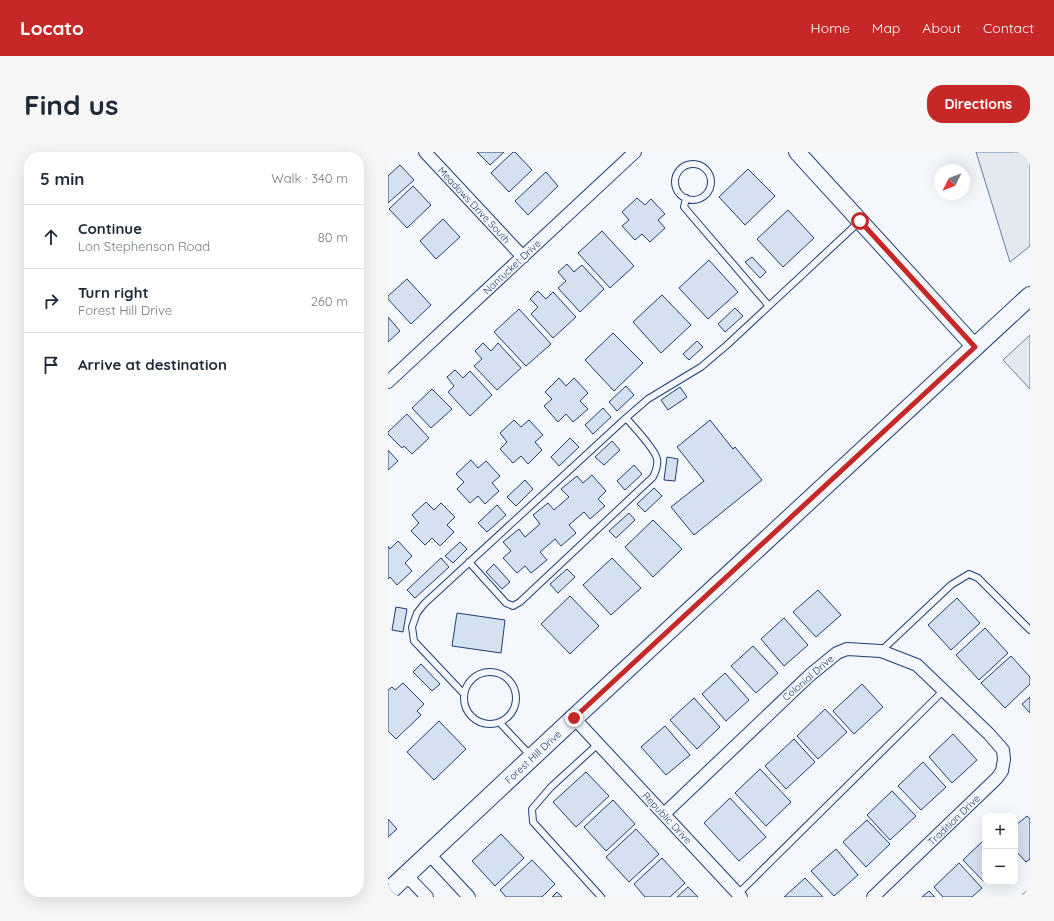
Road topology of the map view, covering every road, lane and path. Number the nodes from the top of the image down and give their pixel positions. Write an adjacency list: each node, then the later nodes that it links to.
1 (425, 152): 6 (street, Meadows Drive South)
2 (635, 152): 6 (street, Nantucket Drive)
3 (797, 152): 5 (street)
4 (686, 198): 4 (lane); 8 (lane)
5 (860, 221): 8 (lane); 9 (street)
6 (523, 257): 10 (street, Nantucket Drive)
7 (1030, 296): 9 (main road, Forest Hill Drive)
8 (769, 306): 11 (lane)
9 (975, 347): 17 (main road, Forest Hill Drive)
10 (388, 382)
11 (626, 418): 12 (lane); 12 (lane)
12 (469, 562): 16 (lane)
13 (1030, 630): 14 (lane)
14 (881, 651): 15 (street, Colonial Drive); 22 (street, Colonial Drive)
15 (944, 690): 19 (street, Colonial Drive); 27 (lane)
16 (464, 694): 18 (lane); 18 (lane)
17 (574, 718): 20 (street); 21 (main road, Forest Hill Drive)
18 (500, 723): 21 (lane)
19 (989, 734): 31 (street, Tradition Drive)
20 (596, 741): 22 (street, Republic Drive); 30 (lane)
21 (532, 757): 23 (main road, Forest Hill Drive)
22 (664, 814): 27 (street, Republic Drive)
23 (429, 854): 24 (main road, Forest Hill Drive); 29 (street)
24 (406, 875): 25 (main road, Forest Hill Drive); 28 (street)
25 (388, 892)
26 (1030, 893): 32 (lane)
27 (740, 896)
28 (427, 897)
29 (469, 897)
30 (601, 897)
31 (873, 897)
32 (1026, 897)

